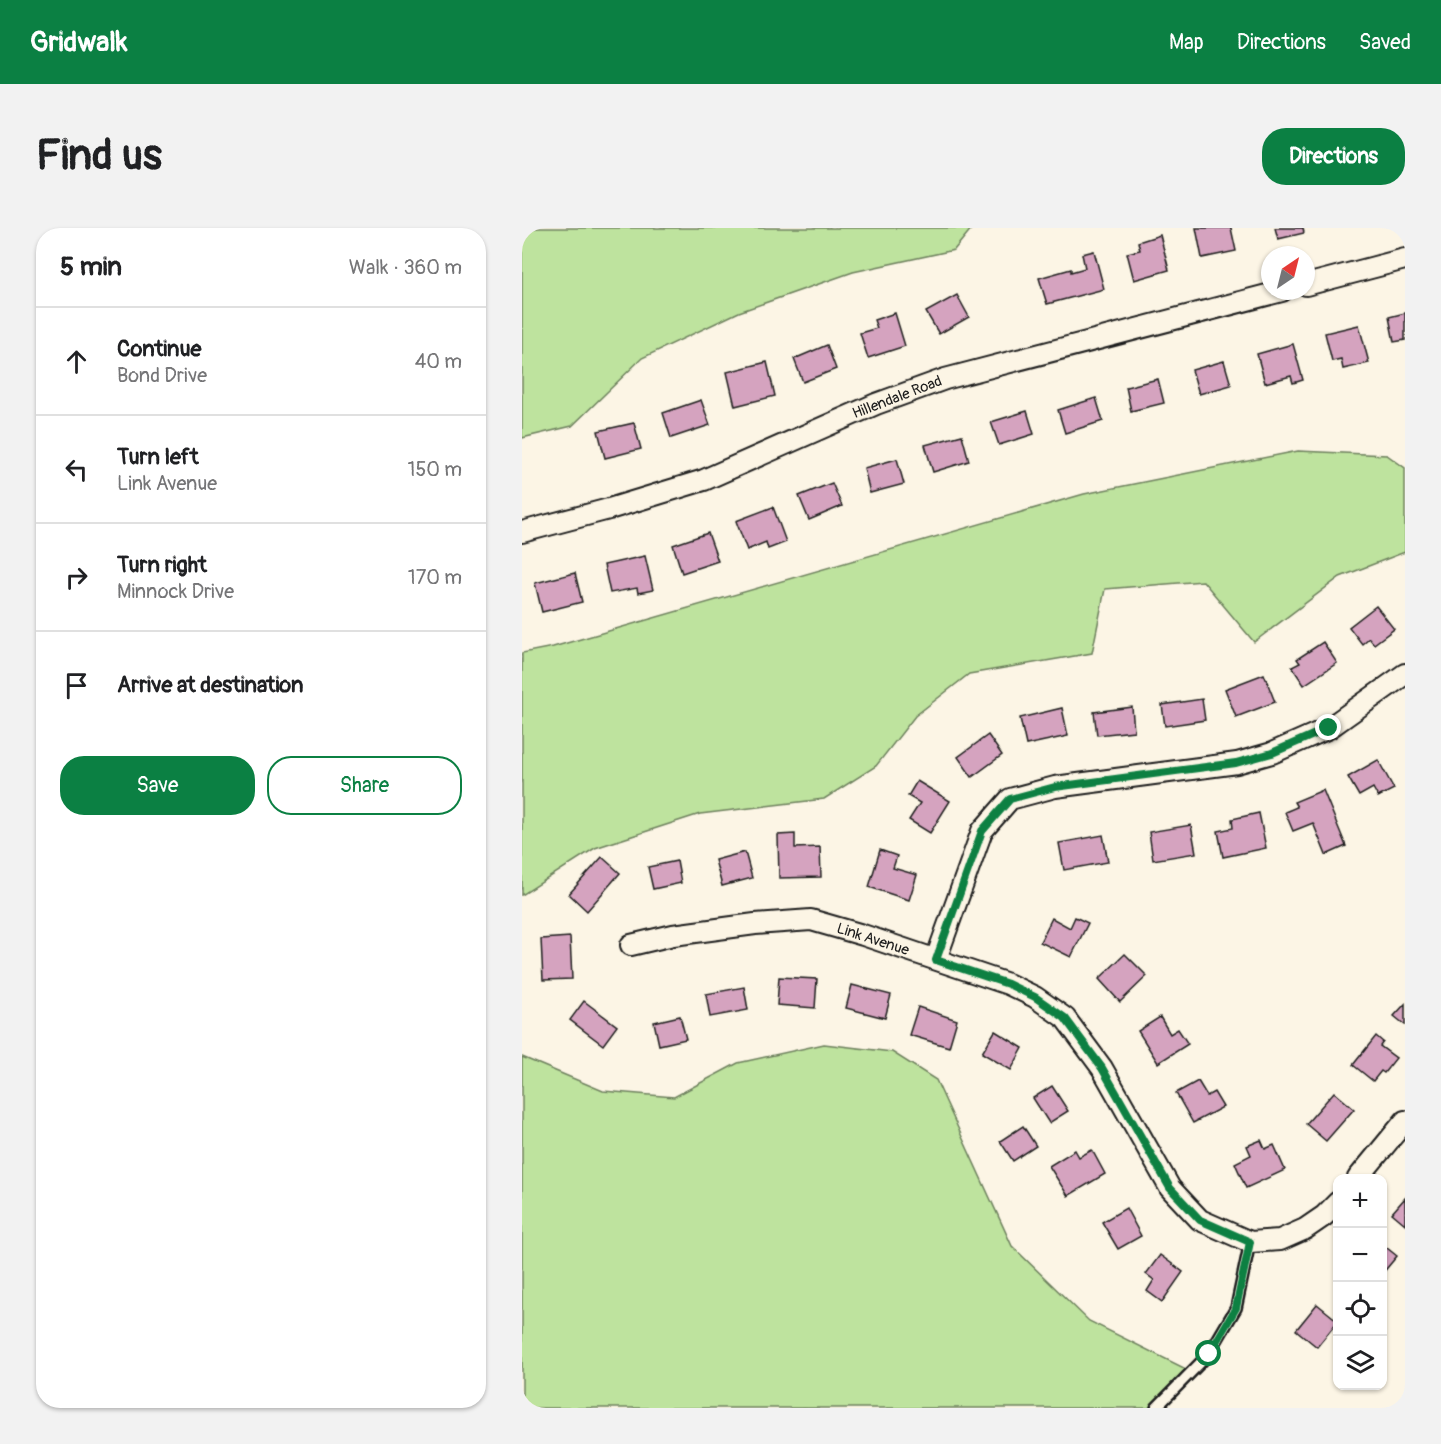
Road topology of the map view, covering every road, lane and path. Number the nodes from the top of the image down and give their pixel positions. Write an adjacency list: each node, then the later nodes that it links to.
1 (1405, 259): 2 (street)
2 (1315, 283)
3 (1261, 296): 4 (street, Hillendale Road)
4 (522, 532)
5 (1405, 674): 7 (street)
6 (631, 945): 7 (street, Link Avenue)
7 (936, 960): 11 (street, Link Avenue)
8 (1405, 1121): 9 (street)
9 (1362, 1174)
10 (1333, 1207): 11 (street, Link Avenue)
11 (1250, 1242): 12 (lane)
12 (1156, 1408)

